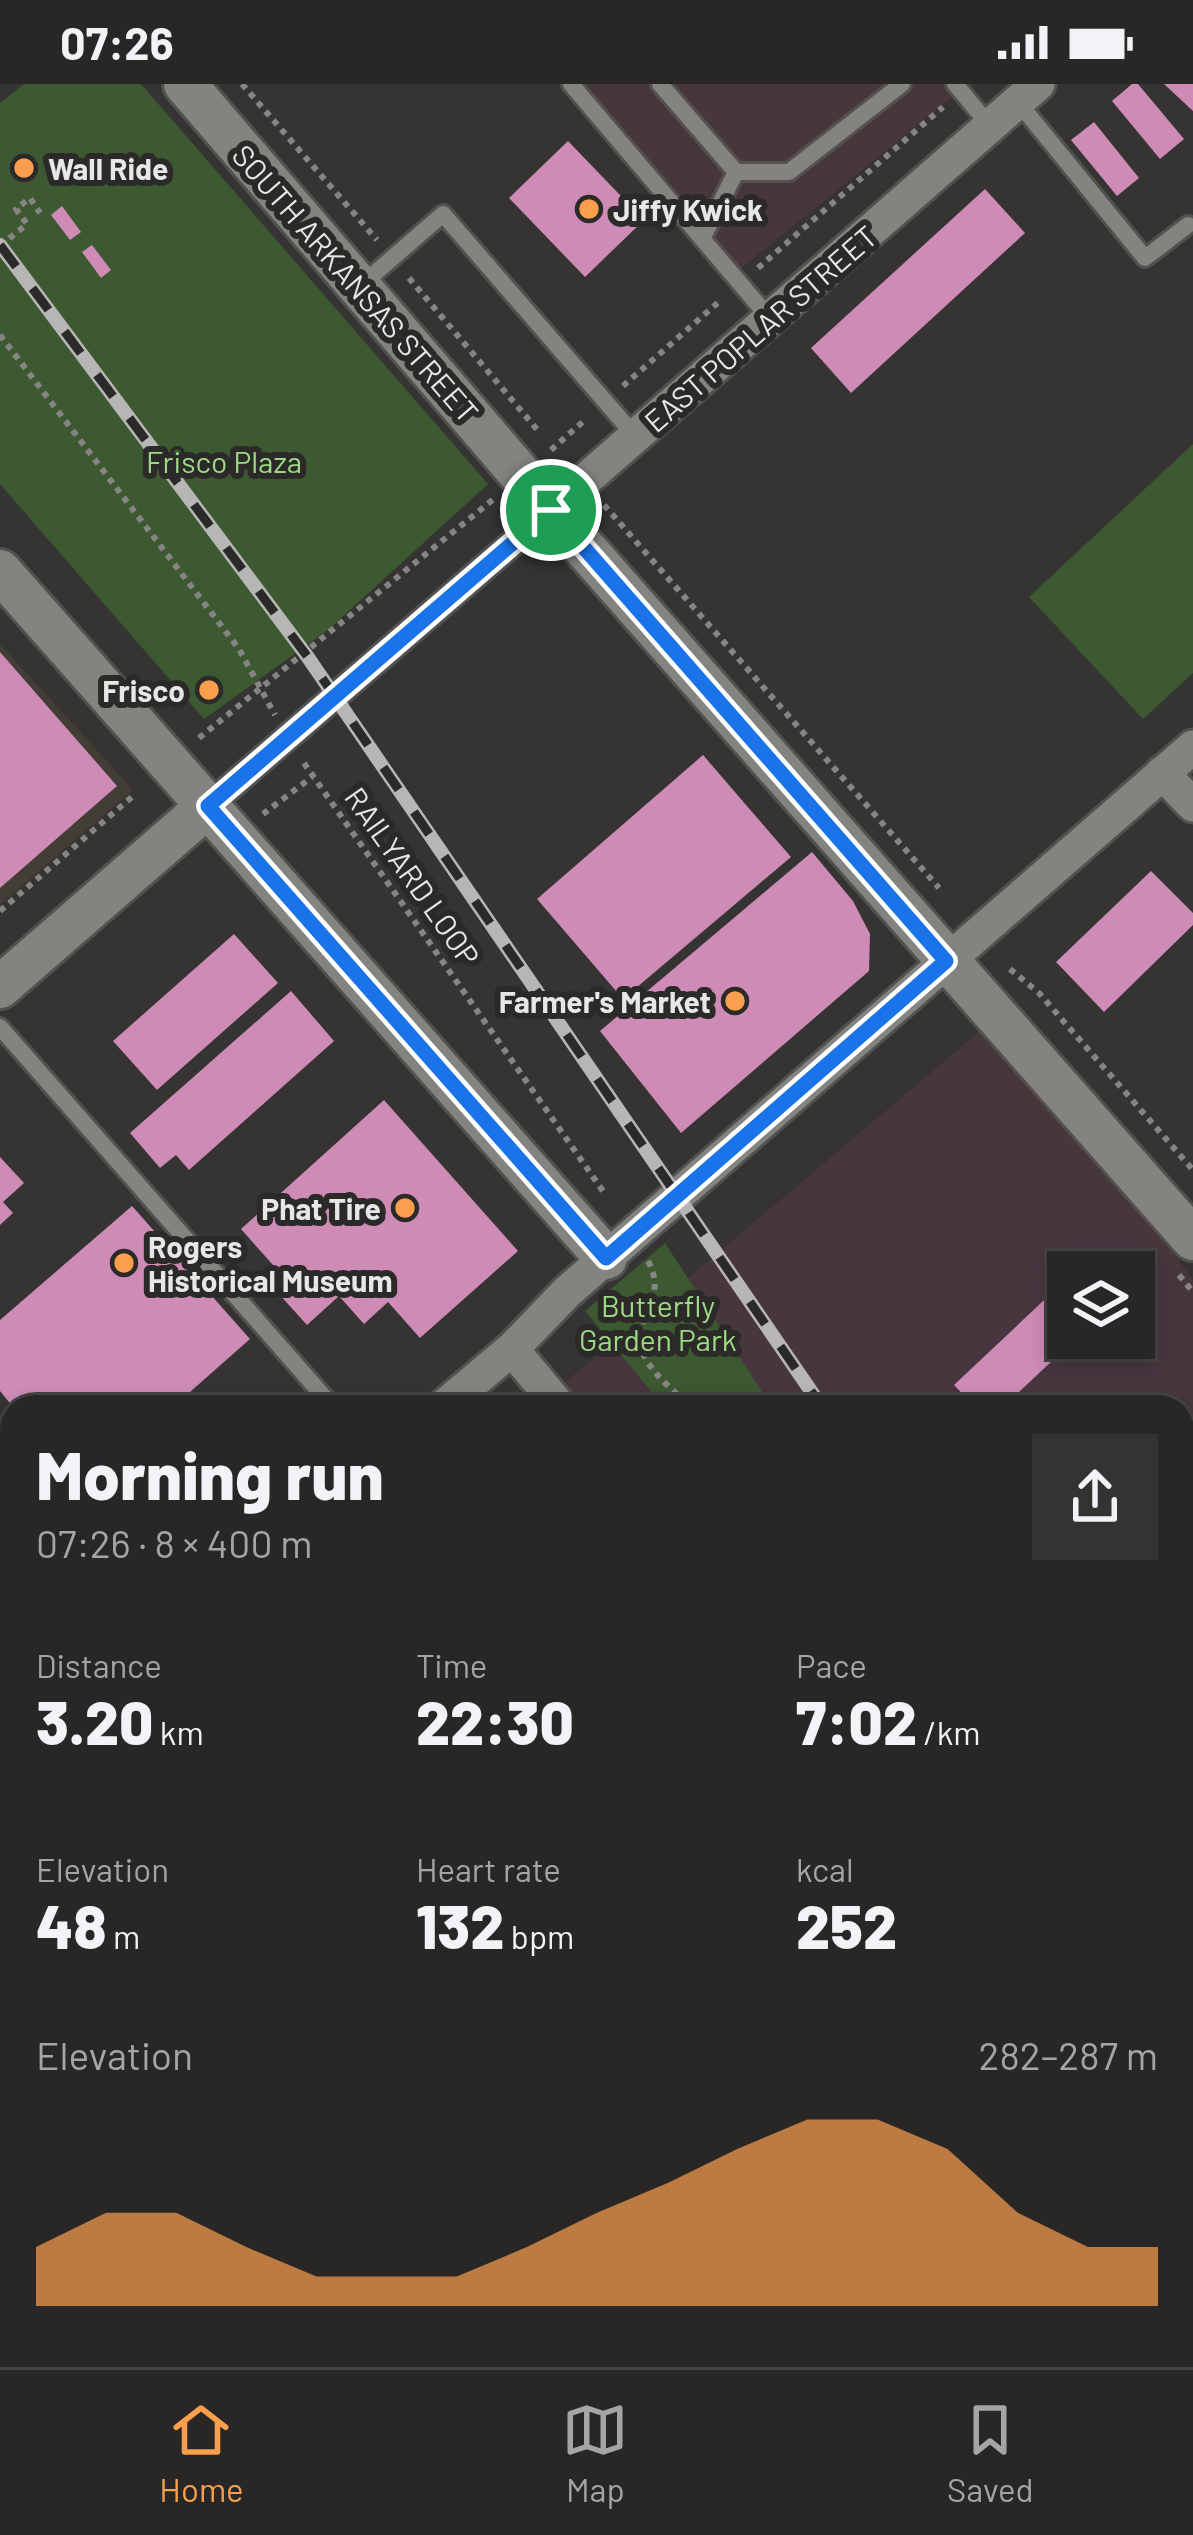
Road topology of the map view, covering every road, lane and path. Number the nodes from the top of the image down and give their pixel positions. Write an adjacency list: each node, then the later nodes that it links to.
1 (185, 84): 13 (street, SOUTH ARKANSAS STREET)
2 (571, 84): 11 (lane)
3 (660, 84): 8 (lane)
4 (902, 84): 8 (lane)
5 (955, 84): 7 (lane)
6 (1028, 93): 7 (street, EAST POPLAR STREET); 10 (lane)
7 (990, 126): 14 (street, EAST POPLAR STREET)
8 (736, 172): 11 (lane)
9 (40, 213): 12 (path)
10 (1188, 225)
11 (704, 236): 14 (lane)
12 (0, 246)
13 (359, 287): 16 (lane); 18 (street, SOUTH ARKANSAS STREET)
14 (771, 320): 16 (street, EAST POPLAR STREET)
15 (0, 334): 20 (path)
16 (635, 437): 18 (street, EAST POPLAR STREET)
17 (504, 493): 20 (path)
18 (551, 510): 30 (street, EAST POPLAR STREET); 35 (street, SOUTH ARKANSAS STREET)
19 (0, 571): 30 (street)
20 (261, 692): 21 (path); 22 (path)
21 (278, 720)
22 (206, 736)
23 (1193, 747): 25 (street)
24 (299, 755): 26 (path, RAILYARD LOOP)
25 (1162, 773): 29 (street); 35 (street)
26 (312, 777): 31 (path); 39 (path, RAILYARD LOOP)
27 (258, 793): 31 (path)
28 (133, 796): 33 (path)
29 (1193, 805)
30 (208, 806): 36 (street); 41 (street)
31 (270, 812): 32 (path)
32 (255, 816)
33 (0, 910)
34 (1000, 960): 38 (path)
35 (946, 961): 40 (street, SOUTH ARKANSAS STREET); 41 (street)
36 (0, 987)
37 (0, 1027): 44 (lane)
38 (1193, 1170)
39 (610, 1202)
40 (1193, 1239)
41 (606, 1258): 43 (street)
42 (652, 1268): 47 (path)
43 (512, 1349): 45 (street); 46 (street)
44 (322, 1395)
45 (457, 1395)
46 (550, 1395)
47 (679, 1395)

